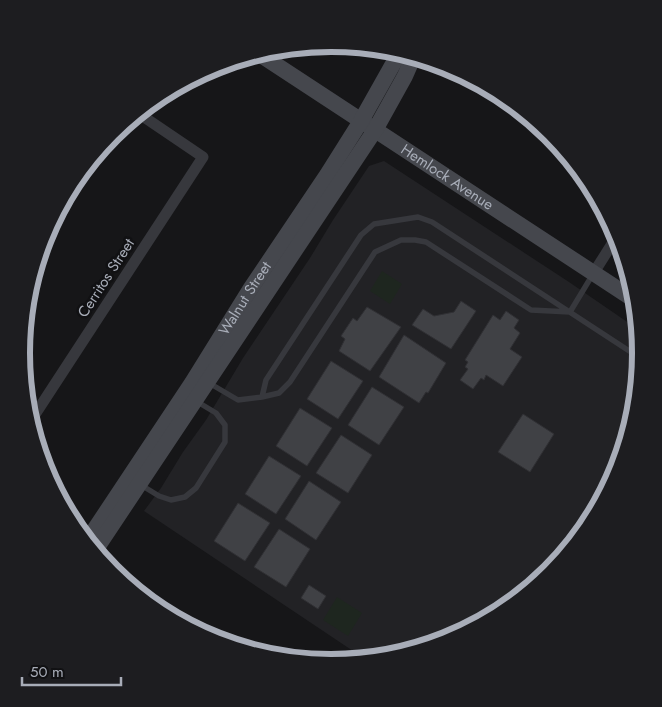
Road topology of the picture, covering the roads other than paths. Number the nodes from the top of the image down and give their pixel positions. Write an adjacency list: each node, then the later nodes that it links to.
1 (267, 59): 5 (street, Hemlock Avenue)
2 (396, 60): 5 (street, Walnut Street)
3 (411, 63): 5 (street)
4 (145, 118): 13 (street, Cerritos Street)
5 (368, 125): 7 (street, Hemlock Avenue); 11 (street, Walnut Street)
6 (611, 245): 7 (street)
7 (593, 274): 8 (street, Hemlock Avenue); 9 (lane)
8 (626, 294)
9 (570, 312): 10 (lane); 12 (lane); 12 (lane)
10 (632, 353)
11 (199, 388): 12 (lane); 14 (street, Walnut Street); 14 (lane); 15 (street, Walnut Street)
12 (262, 397)
13 (36, 413)
14 (139, 484): 16 (street, Walnut Street)
15 (91, 535)
16 (99, 545)

